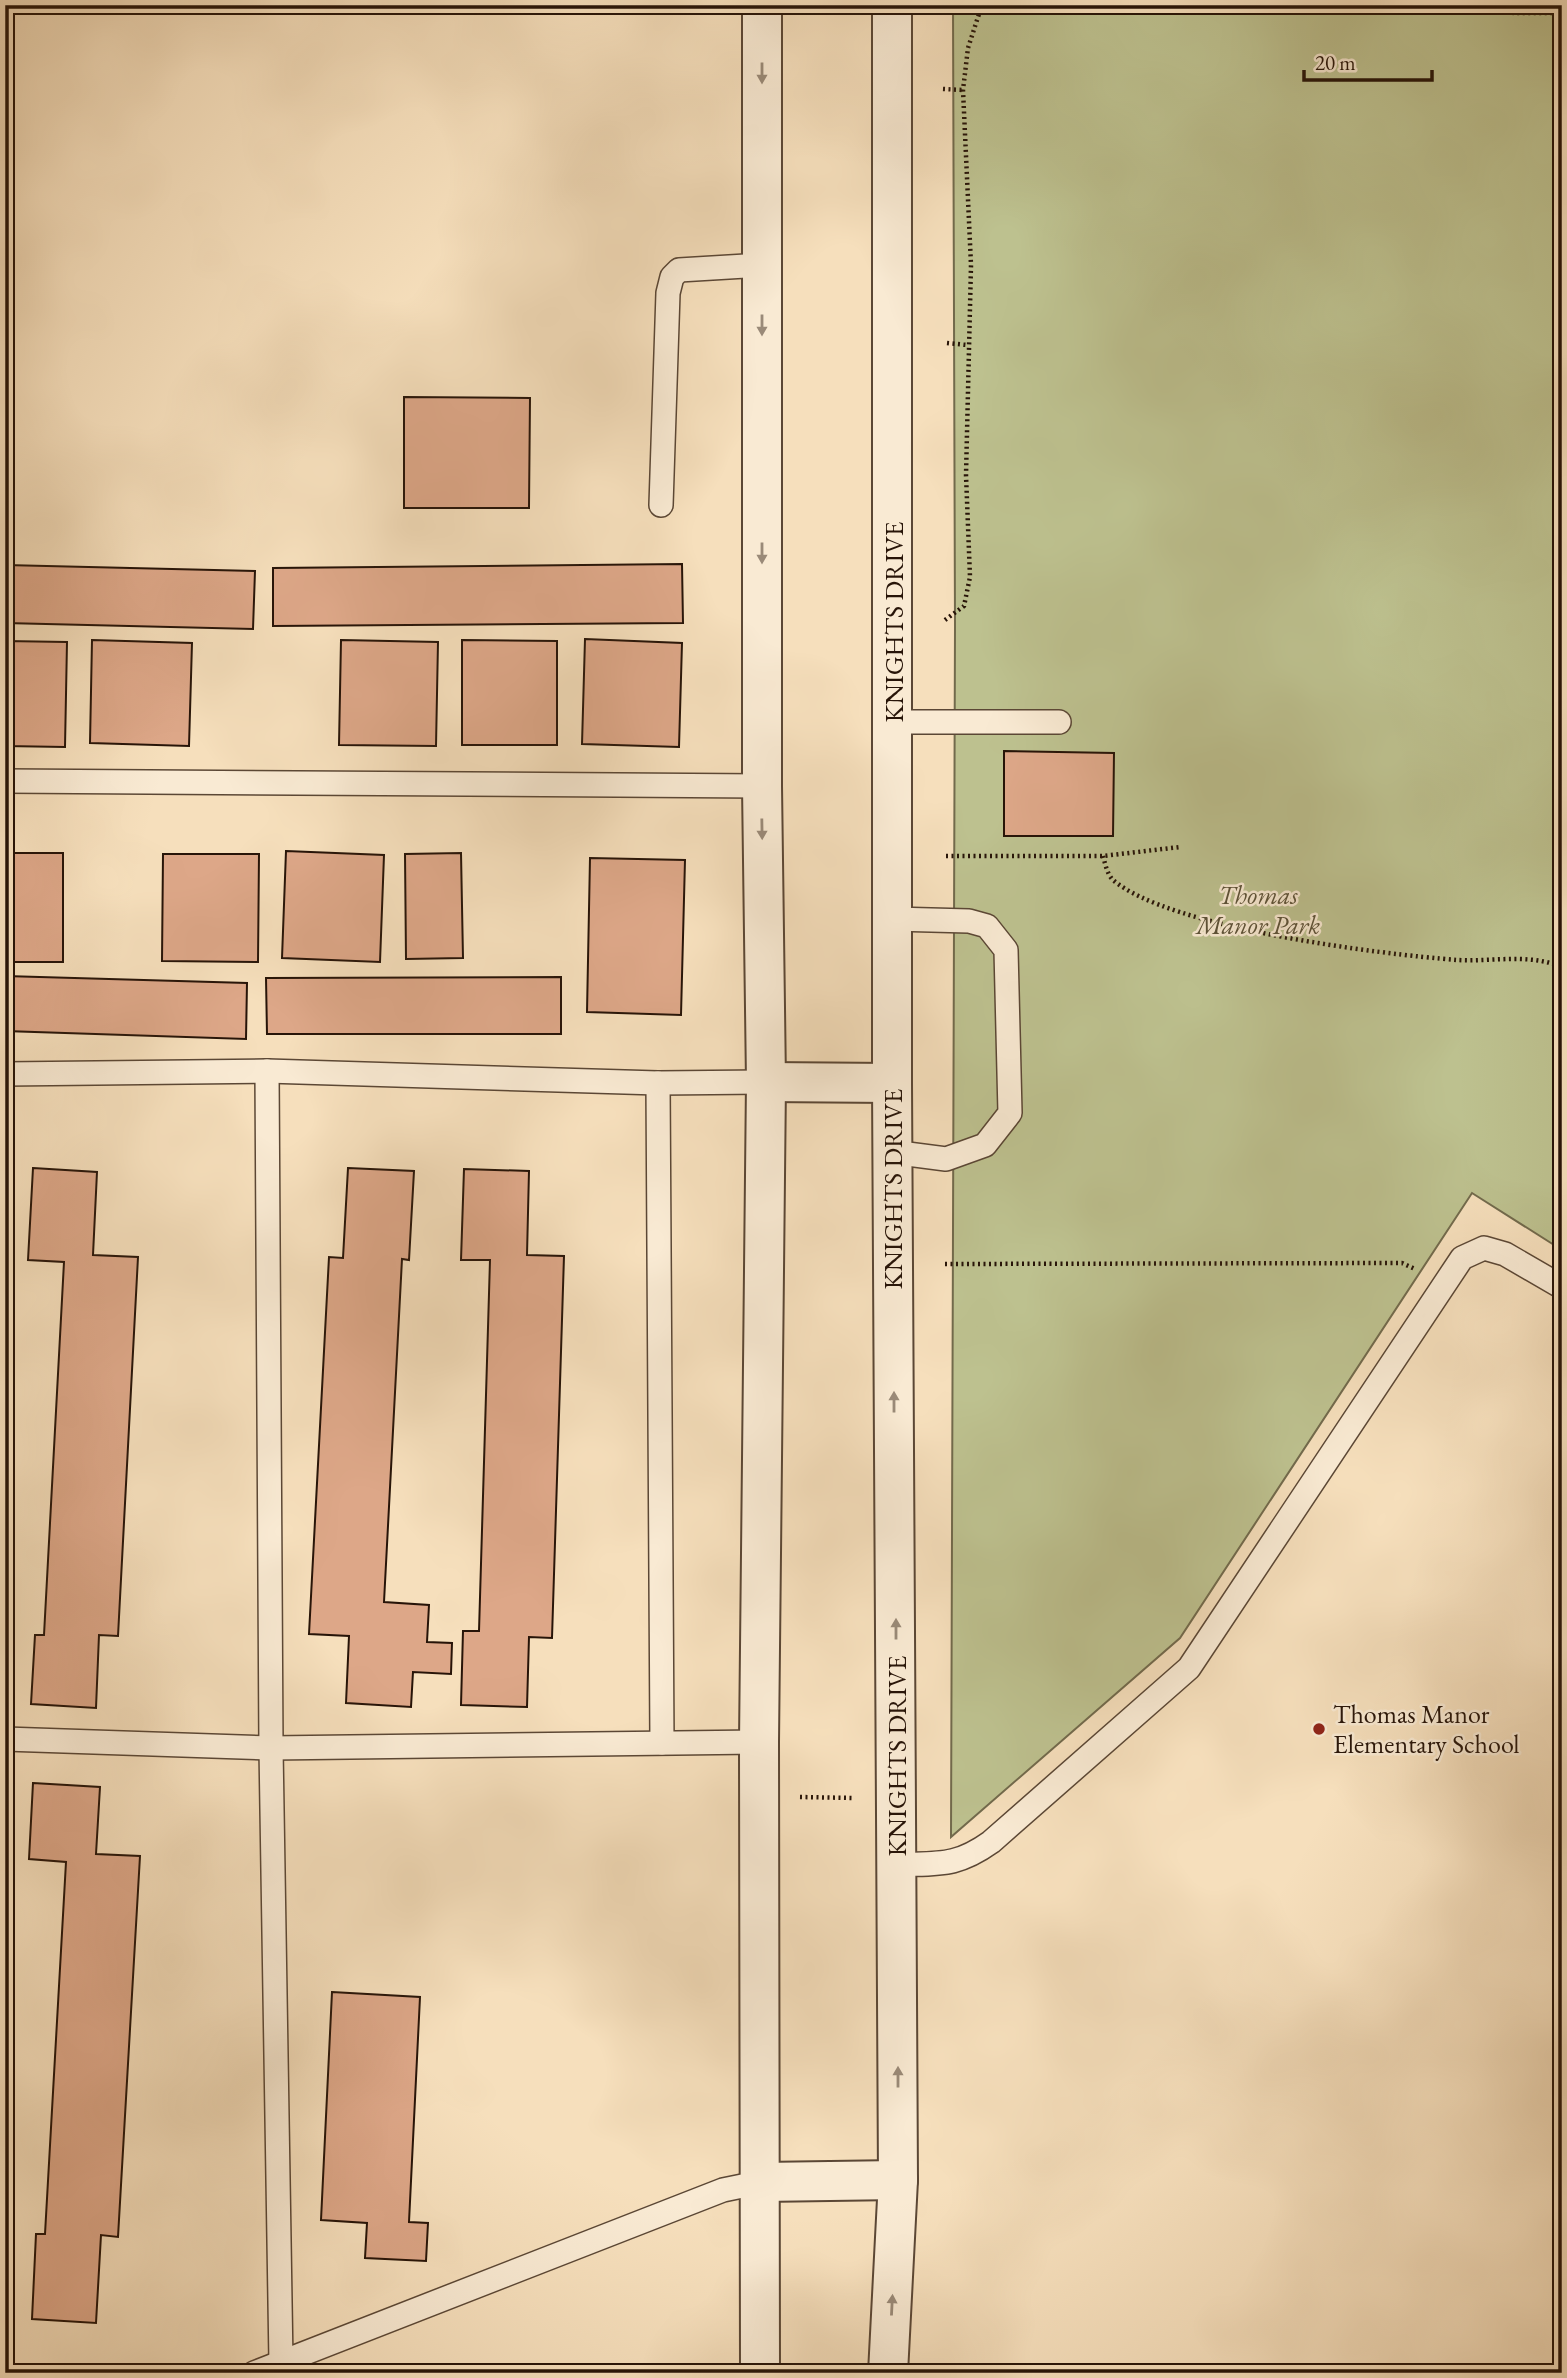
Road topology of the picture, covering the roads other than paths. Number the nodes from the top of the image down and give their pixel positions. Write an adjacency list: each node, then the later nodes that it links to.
1 (761, 5): 3 (street, one-way to 3)
2 (892, 5): 5 (street, KNIGHTS DRIVE)
3 (762, 265): 4 (lane); 8 (street, one-way to 8)
4 (661, 505)
5 (894, 722): 6 (lane); 9 (street, KNIGHTS DRIVE)
6 (1059, 722)
7 (5, 781): 8 (lane)
8 (762, 786): 12 (street, one-way to 12)
9 (893, 919): 14 (street, KNIGHTS DRIVE); 15 (lane)
10 (267, 1071): 11 (lane); 13 (lane); 20 (lane)
11 (5, 1074)
12 (766, 1082): 13 (lane); 14 (street); 18 (street)
13 (658, 1083): 19 (lane)
14 (892, 1083): 15 (street, KNIGHTS DRIVE)
15 (892, 1152): 21 (street, KNIGHTS DRIVE, one-way to 15)
16 (1562, 1287): 21 (lane)
17 (5, 1739): 20 (lane)
18 (759, 1742): 19 (lane); 23 (street)
19 (662, 1743): 20 (lane)
20 (271, 1748): 24 (lane)
21 (897, 1865): 22 (street, KNIGHTS DRIVE, one-way to 21)
22 (898, 2180): 23 (street); 27 (street, KNIGHTS DRIVE, one-way to 22)
23 (762, 2182): 24 (lane); 26 (street)
24 (281, 2363): 25 (lane)
25 (254, 2373)
26 (760, 2373)
27 (888, 2373)

